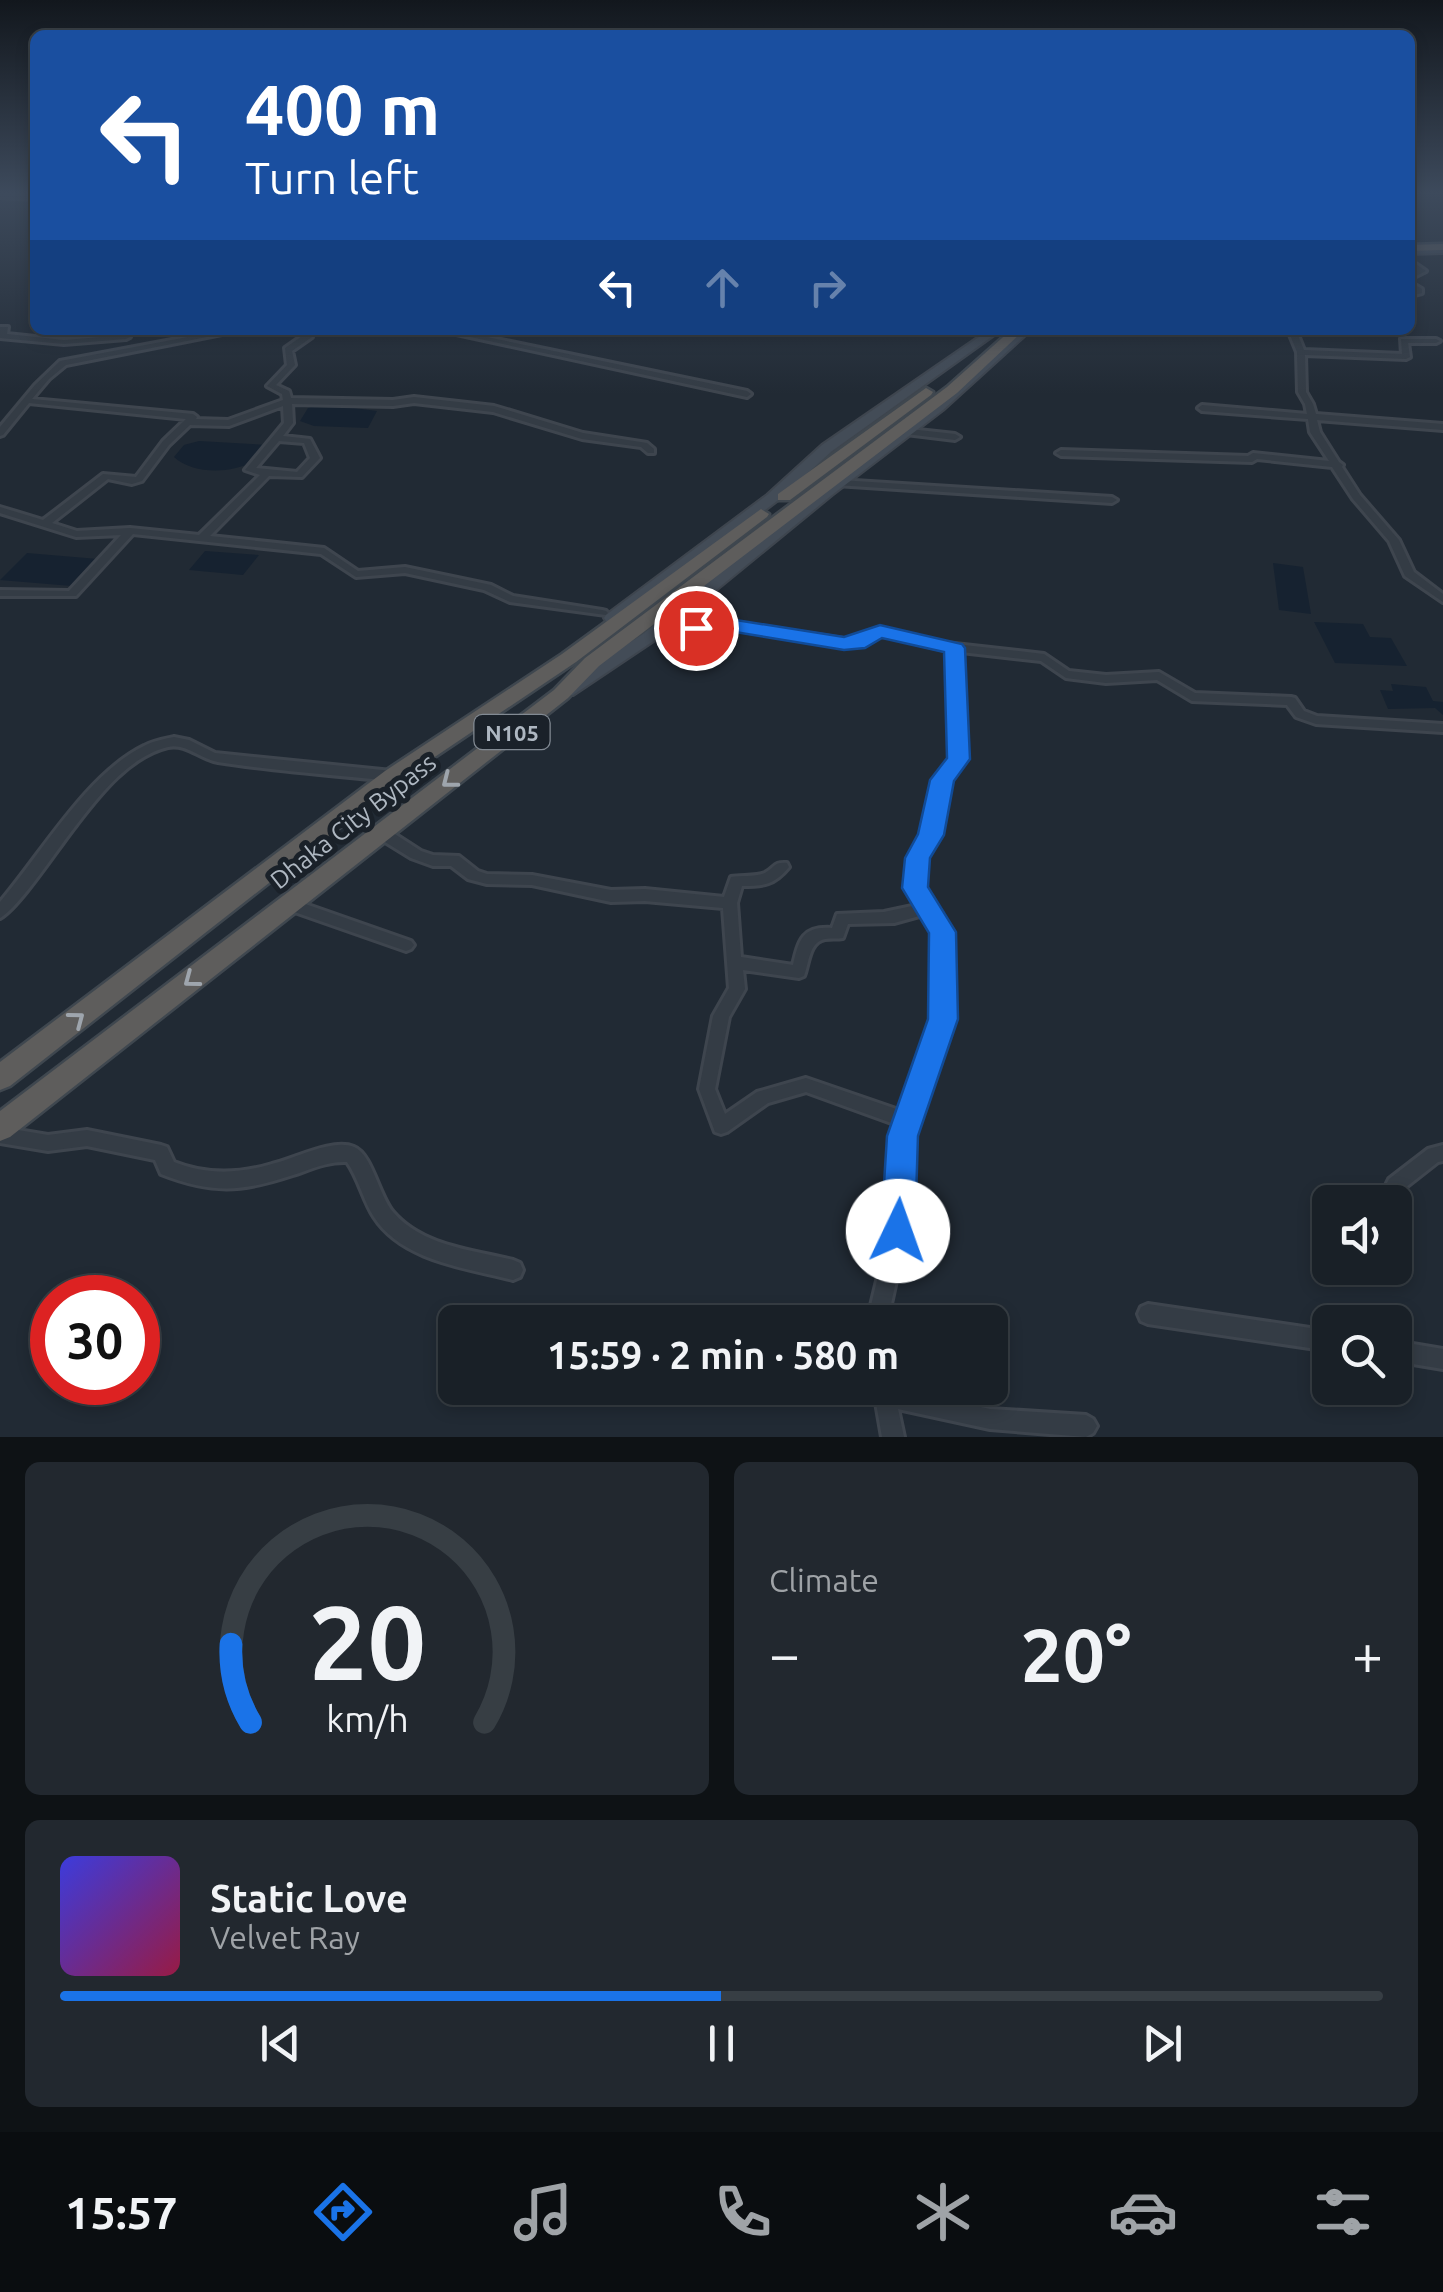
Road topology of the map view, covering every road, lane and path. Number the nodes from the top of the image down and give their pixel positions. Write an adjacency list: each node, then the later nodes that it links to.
1 (0, 329): 11 (street)
2 (129, 335): 11 (street)
3 (215, 335): 14 (street)
4 (309, 335): 17 (street)
5 (466, 335): 15 (street)
6 (989, 335): 43 (main road)
7 (997, 335): 43 (highway, Dhaka City Bypass / N105)
8 (1012, 335): 44 (highway, Dhaka City Bypass / N105)
9 (1020, 335): 24 (main road)
10 (1294, 335): 13 (street)
11 (126, 337): 14 (street)
12 (1436, 341): 13 (street)
13 (1301, 352): 21 (street)
14 (106, 354): 16 (street)
15 (747, 394)
16 (29, 401): 19 (street); 22 (street)
17 (287, 401): 22 (street); 27 (street); 28 (street)
18 (1202, 408): 21 (street)
19 (22, 411): 20 (street); 25 (street)
20 (0, 412)
21 (1312, 418): 23 (street); 30 (street)
22 (191, 422): 35 (street)
23 (1443, 427)
24 (908, 432): 26 (street); 32 (main road)
25 (0, 433)
26 (955, 437)
27 (280, 438): 31 (street); 31 (street)
28 (651, 451)
29 (1061, 453): 30 (street)
30 (1338, 466): 39 (street)
31 (267, 472): 37 (street)
32 (840, 483): 33 (street); 41 (main road)
33 (1112, 500)
34 (0, 510): 35 (street)
35 (45, 524): 36 (street)
36 (130, 530): 37 (street); 38 (street)
37 (201, 538): 40 (street)
38 (0, 593)
39 (1443, 599)
40 (602, 613)
41 (665, 625): 42 (street); 44 (main road)
42 (954, 648): 45 (street); 51 (street)
43 (545, 671): 46 (highway, Dhaka City Bypass / N105)
44 (561, 694): 47 (highway, Dhaka City Bypass / N105, one-way to 47)
45 (1443, 728)
46 (392, 776): 52 (street); 55 (highway, Dhaka City Bypass / N105, one-way to 46)
47 (382, 833): 49 (street); 50 (highway, Dhaka City Bypass / N105)
48 (782, 867): 49 (street)
49 (730, 903): 54 (street)
50 (291, 905): 53 (street); 57 (highway, Dhaka City Bypass / N105, one-way to 57)
51 (924, 908): 54 (street); 56 (street)
52 (0, 912)
53 (406, 945)
54 (734, 962): 56 (street)
55 (0, 1078)
56 (908, 1121): 61 (street)
57 (0, 1131): 60 (street)
58 (1443, 1153): 59 (street)
59 (1395, 1185)
60 (513, 1270)
61 (881, 1305)
62 (1148, 1314): 63 (street)
63 (1312, 1339)
64 (1412, 1353): 65 (street)
65 (1443, 1358)
66 (887, 1405): 69 (street)
67 (935, 1405): 68 (street)
68 (1086, 1426)
69 (893, 1437)

